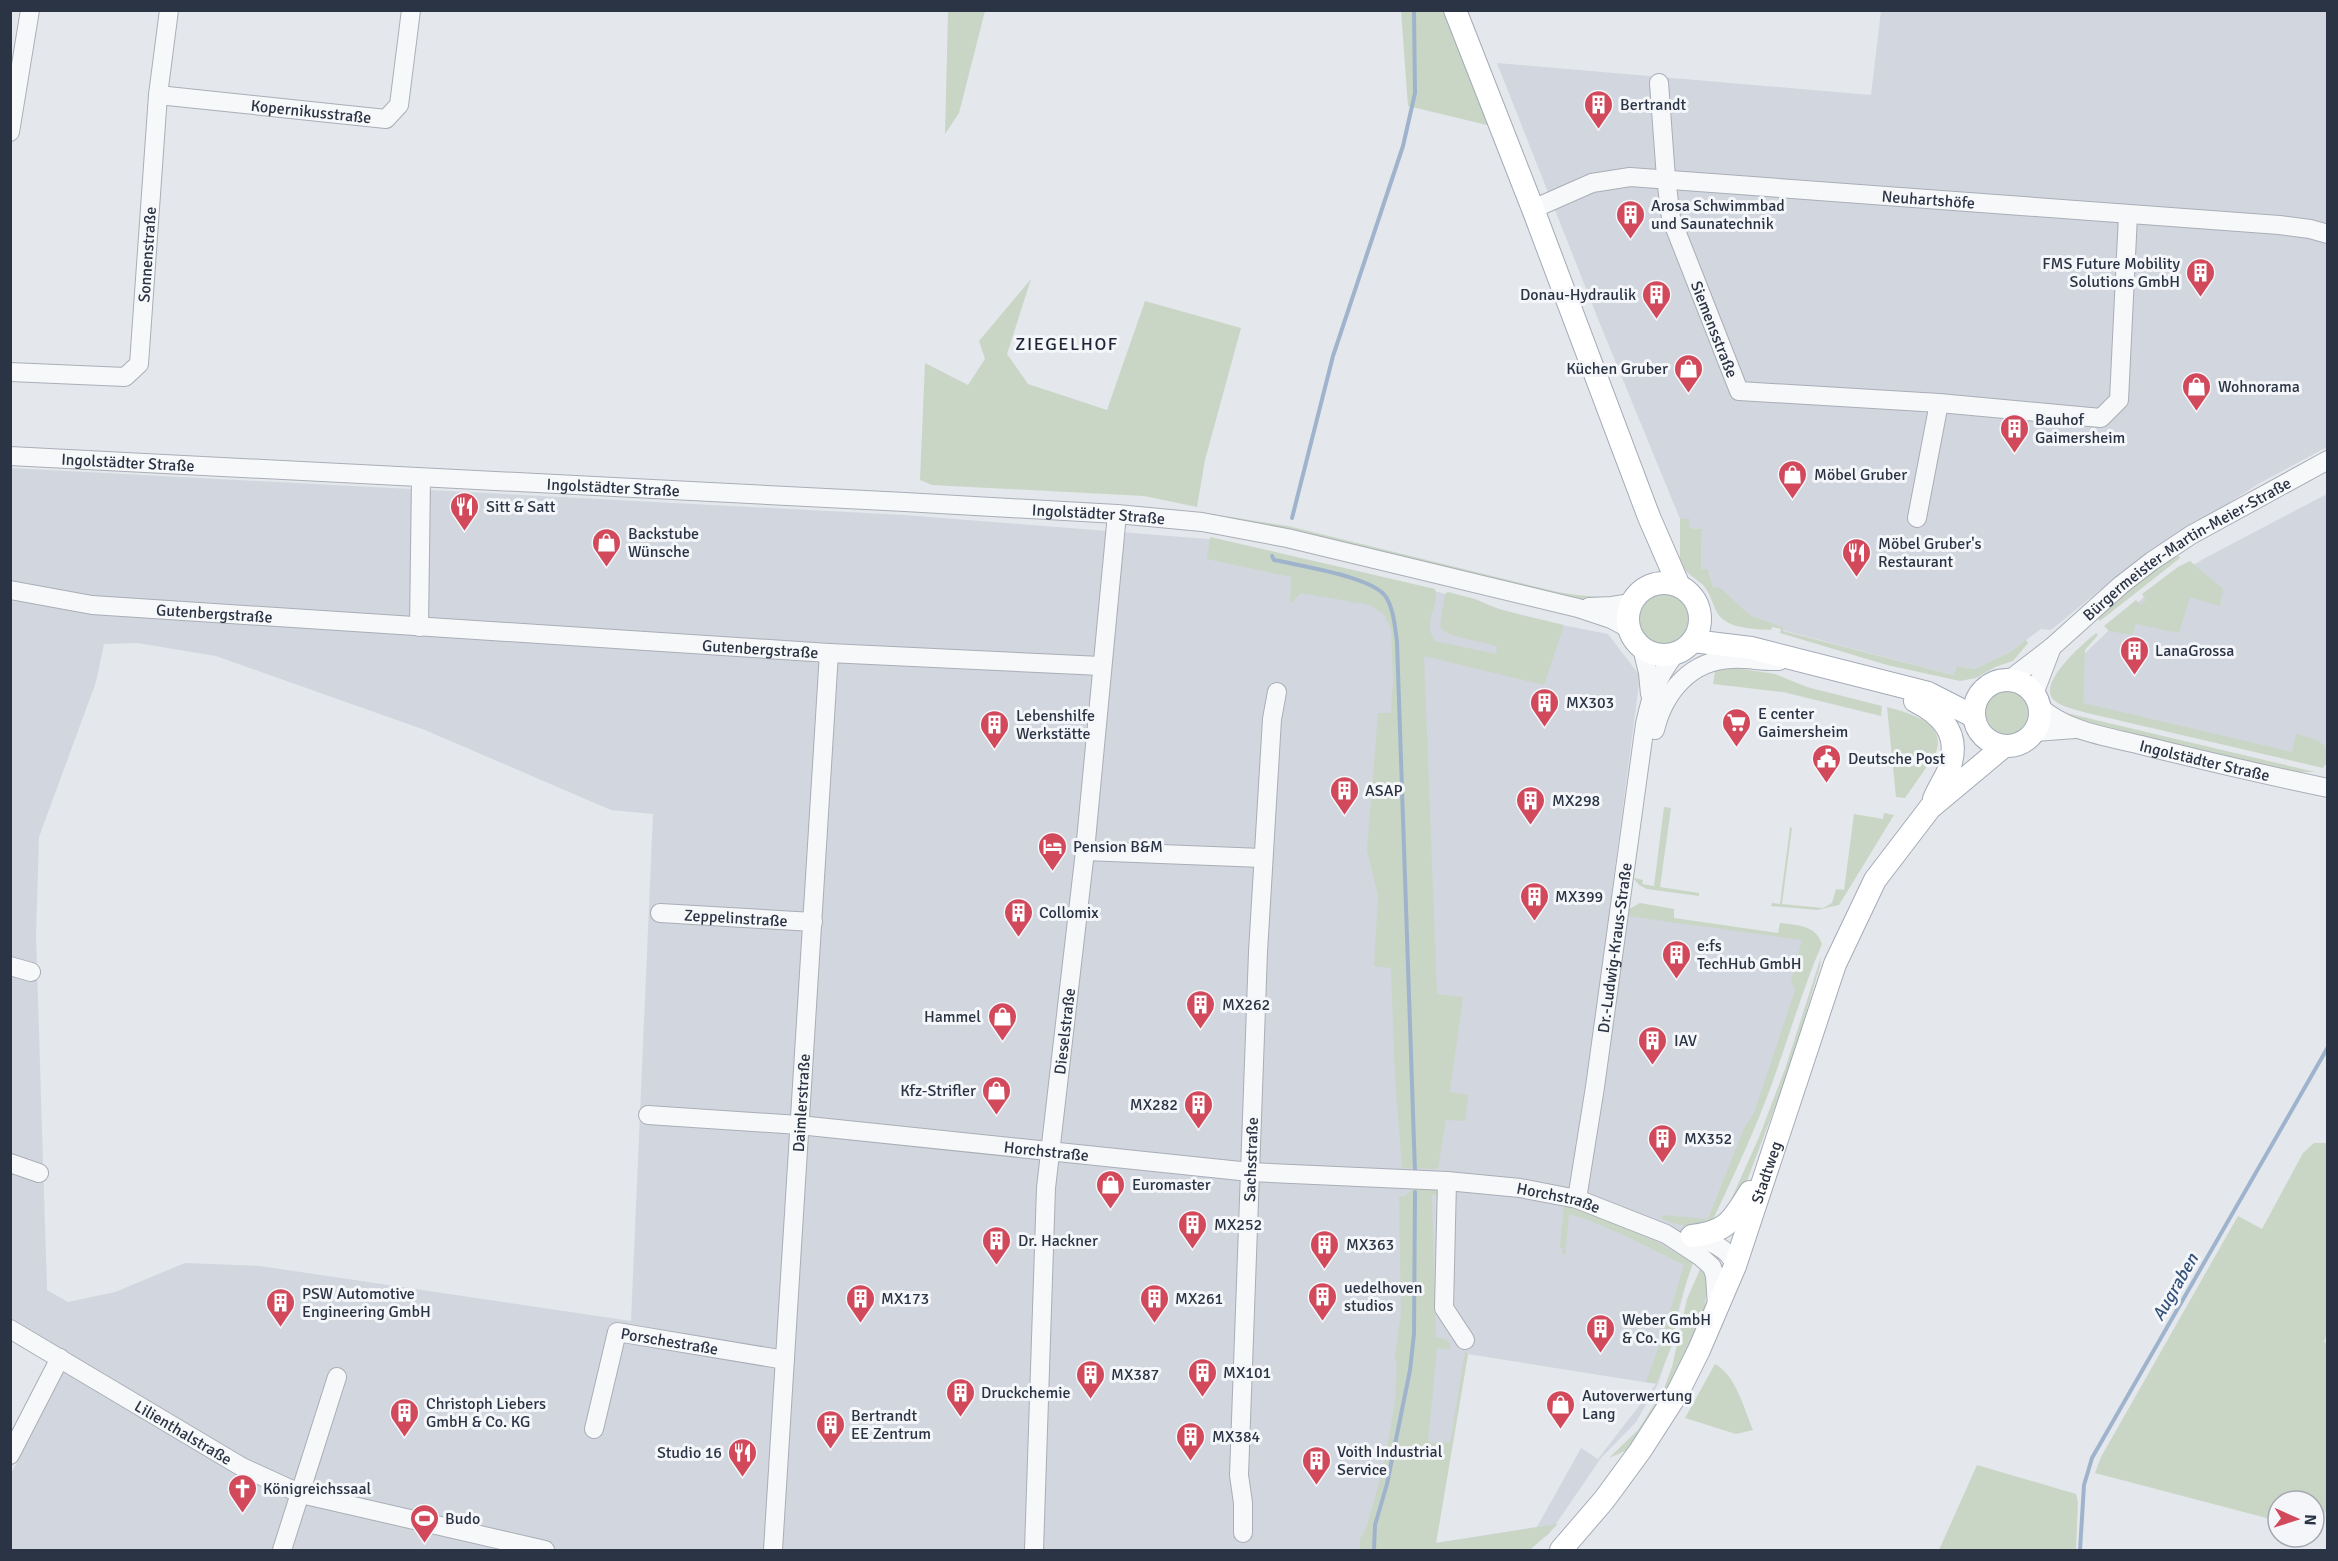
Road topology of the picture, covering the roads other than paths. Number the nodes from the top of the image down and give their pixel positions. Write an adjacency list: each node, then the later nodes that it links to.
1 (30, 10): 7 (street)
2 (169, 10): 6 (street, Sonnenstraße)
3 (411, 10): 6 (street, Kopernikusstraße)
4 (1455, 10): 9 (main road)
5 (1659, 83): 8 (street)
6 (158, 95): 12 (street, Sonnenstraße)
7 (10, 132)
8 (1666, 178): 9 (street, Neuhartshöfe); 10 (street, Neuhartshöfe); 13 (street, Siemensstraße)
9 (1533, 208): 18 (main road)
10 (2128, 215): 11 (street, Neuhartshöfe); 13 (street, Siemensstraße)
11 (2328, 234)
12 (10, 372)
13 (1939, 403): 19 (street)
14 (10, 456): 16 (street, Ingolstädter Straße)
15 (2328, 460): 28 (street, Bürgermeister-Martin-Meier-Straße)
16 (421, 478): 17 (street, Ingolstädter Straße); 26 (street)
17 (1117, 514): 24 (street, Ingolstädter Straße); 34 (street, Dieselstraße)
18 (1649, 517): 20 (main road); 21 (main road)
19 (1917, 518)
20 (1652, 585): 21 (main road); 23 (main road)
21 (1678, 586): 25 (main road)
22 (10, 590): 26 (street, Gutenbergstraße)
23 (1631, 603): 24 (street); 27 (main road)
24 (1578, 608): 27 (street)
25 (1700, 617): 30 (main road); 31 (main road)
26 (419, 627): 32 (street, Gutenbergstraße)
27 (1628, 628): 29 (main road)
28 (2052, 647): 35 (street, Bürgermeister-Martin-Meier-Straße); 41 (street, Bürgermeister-Martin-Meier-Straße)
29 (1642, 648): 30 (main road); 40 (street, Dr.-Ludwig-Kraus-Straße)
30 (1684, 648): 31 (main road); 40 (street, Dr.-Ludwig-Kraus-Straße)
31 (1751, 648): 33 (main road)
32 (829, 653): 34 (street, Gutenbergstraße); 54 (street, Daimlerstraße)
33 (1791, 659): 36 (main road); 47 (street)
34 (1101, 666): 51 (street, Dieselstraße)
35 (2009, 680): 37 (main road); 41 (main road)
36 (1895, 685): 39 (main road); 50 (main road)
37 (1983, 690): 39 (main road); 42 (main road)
38 (1277, 692): 52 (street, Sachsstraße)
39 (1928, 693): 42 (main road)
40 (1651, 698): 47 (street, Dr.-Ludwig-Kraus-Straße)
41 (2036, 700): 43 (street, Ingolstädter Straße); 44 (main road)
42 (1973, 716): 45 (main road)
43 (2082, 729): 44 (street, Ingolstädter Straße); 49 (street, Ingolstädter Straße)
44 (2035, 732): 46 (main road)
45 (1983, 737): 46 (main road); 48 (main road, Stadtweg)
46 (2003, 747): 48 (main road, Stadtweg)
47 (1637, 773): 65 (street, Dr.-Ludwig-Kraus-Straße)
48 (1953, 788): 50 (main road, Stadtweg)
49 (2328, 788)
50 (1930, 808): 60 (main road, Stadtweg)
51 (1084, 851): 52 (street); 59 (street, Dieselstraße)
52 (1262, 858): 62 (street, Sachsstraße)
53 (660, 913): 54 (street, Zeppelinstraße)
54 (813, 922): 58 (street, Daimlerstraße)
55 (10, 966): 56 (street)
56 (31, 972)
57 (648, 1115): 58 (street, Horchstraße)
58 (799, 1125): 59 (street, Horchstraße); 73 (street, Daimlerstraße)
59 (1050, 1151): 62 (street, Horchstraße); 82 (street, Dieselstraße)
60 (1771, 1158): 67 (main road); 68 (main road, Stadtweg)
61 (10, 1163): 63 (street)
62 (1250, 1172): 64 (street, Horchstraße); 78 (street, Sachsstraße)
63 (39, 1173)
64 (1447, 1181): 65 (street, Horchstraße); 71 (street)
65 (1577, 1199): 66 (street, Horchstraße)
66 (1666, 1234): 67 (street, Horchstraße); 69 (street, Horchstraße)
67 (1692, 1236): 68 (street, Horchstraße)
68 (1735, 1266): 69 (main road, Stadtweg)
69 (1717, 1311): 83 (main road, Stadtweg)
70 (10, 1329): 72 (street, Lilienthalstraße)
71 (1466, 1340)
72 (60, 1358): 76 (street); 77 (street, Lilienthalstraße)
73 (784, 1360): 75 (street, Porschestraße); 81 (street, Daimlerstraße)
74 (337, 1377): 77 (street)
75 (594, 1430)
76 (10, 1455)
77 (301, 1494): 79 (street); 80 (street, Lilienthalstraße)
78 (1243, 1533)
79 (282, 1551)
80 (545, 1551)
81 (773, 1551)
82 (1034, 1551)
83 (1561, 1551)

